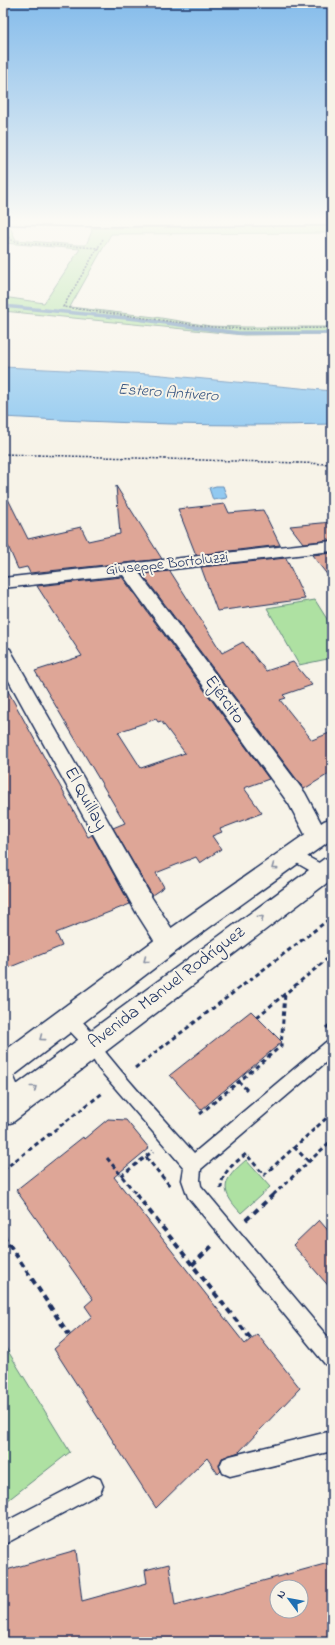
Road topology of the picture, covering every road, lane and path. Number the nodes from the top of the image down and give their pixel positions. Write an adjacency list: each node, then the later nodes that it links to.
1 (71, 296): 2 (path)
2 (332, 328)
3 (3, 454): 4 (path)
4 (332, 464)
5 (332, 546): 6 (street, Giuseppe Bortoluzzi)
6 (127, 568): 7 (street, Giuseppe Bortoluzzi); 9 (street, Ejército)
7 (3, 583)
8 (3, 653): 14 (street, El Quillay)
9 (325, 831): 10 (street, Avenida Manuel Rodríguez)
10 (293, 854): 11 (lane); 13 (street, Avenida Manuel Rodríguez, one-way to 13)
11 (329, 872): 15 (street, Avenida Manuel Rodríguez, one-way to 11)
12 (332, 916): 23 (path)
13 (193, 926): 14 (street, Avenida Manuel Rodríguez); 15 (street)
14 (169, 943): 19 (street, Avenida Manuel Rodríguez, one-way to 19)
15 (219, 950): 20 (street, Avenida Manuel Rodríguez)
16 (332, 955): 17 (path)
17 (285, 994): 18 (path); 24 (path)
18 (257, 1017)
19 (68, 1019): 20 (lane); 22 (street, Avenida Manuel Rodríguez, one-way to 22)
20 (92, 1044): 27 (street, Avenida Manuel Rodríguez, one-way to 20); 34 (lane)
21 (332, 1048): 34 (lane)
22 (3, 1068)
23 (130, 1072)
24 (238, 1082): 26 (path); 29 (path)
25 (111, 1087): 35 (path)
26 (249, 1093)
27 (6, 1100)
28 (332, 1113): 31 (path)
29 (200, 1114)
30 (332, 1140): 33 (path)
31 (294, 1147): 33 (path); 36 (path)
32 (107, 1158): 40 (path)
33 (309, 1162): 37 (path)
34 (193, 1165): 43 (lane)
35 (3, 1170)
36 (222, 1194)
37 (242, 1223)
38 (3, 1235): 41 (path)
39 (216, 1242): 40 (path)
40 (192, 1265): 42 (path)
41 (69, 1335)
42 (251, 1339)
43 (332, 1357)
44 (332, 1441): 45 (lane)
45 (230, 1466)
46 (93, 1486): 47 (lane)
47 (3, 1534)

